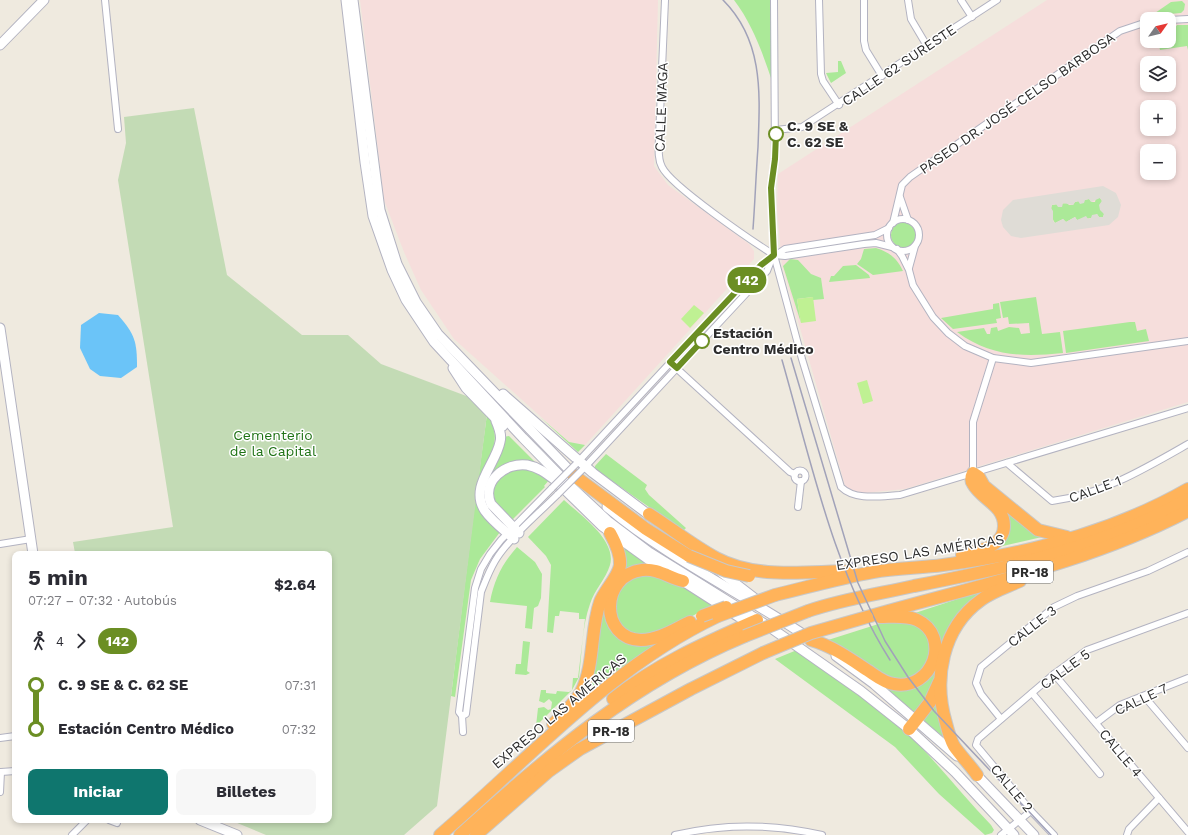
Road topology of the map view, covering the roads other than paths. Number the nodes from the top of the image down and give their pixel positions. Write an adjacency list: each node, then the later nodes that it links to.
1 (44, 0): 17 (main road)
2 (105, 0): 21 (street)
3 (346, 0): 34 (main road)
4 (353, 0): 32 (main road)
5 (666, 0): 28 (street, CALLE MAGA)
6 (774, 0): 22 (street)
7 (819, 0): 20 (street)
8 (864, 0): 19 (street)
9 (908, 0): 18 (street)
10 (961, 0): 13 (street)
11 (996, 0): 13 (street, CALLE 62 SURESTE)
12 (1188, 13): 14 (street)
13 (972, 17): 18 (street, CALLE 62 SURESTE)
14 (1188, 19): 15 (street)
15 (1176, 20)
16 (1140, 24): 23 (street, PASEO DR. JOSÉ CELSO BARBOSA)
17 (0, 45)
18 (927, 46): 19 (street, CALLE 62 SURESTE)
19 (882, 76): 20 (street, CALLE 62 SURESTE)
20 (839, 105): 22 (street, CALLE 62 SURESTE)
21 (118, 129)
22 (776, 130): 28 (street)
23 (900, 197): 24 (street); 25 (street, PASEO DR. JOSÉ CELSO BARBOSA)
24 (908, 220): 25 (street); 26 (street)
25 (891, 225): 27 (street); 28 (street)
26 (915, 246): 27 (street); 29 (street)
27 (894, 248): 28 (street); 29 (street)
28 (774, 255): 35 (street); 36 (street); 42 (street)
29 (909, 270): 33 (street)
30 (0, 328): 52 (main road)
31 (1188, 341): 33 (street)
32 (459, 356): 41 (main road); 41 (main road)
33 (993, 358): 42 (street)
34 (449, 359): 38 (main road); 65 (main road)
35 (670, 362): 36 (street); 41 (street)
36 (677, 368): 41 (street); 46 (street)
37 (1188, 408): 40 (street)
38 (495, 418): 43 (main road); 49 (main road)
39 (1188, 444): 40 (street, CALLE 1)
40 (1007, 463): 42 (street)
41 (579, 467): 43 (street, bridge); 48 (main road); 49 (street, bridge); 57 (highway, bridge); 63 (main road)
42 (973, 473): 51 (highway); 56 (highway)
43 (553, 484): 49 (street); 49 (main road); 50 (main road)
44 (1188, 489): 51 (highway, EXPRESO LAS AMÉRICAS / PR-18)
45 (1188, 499): 78 (highway, bridge)
46 (798, 507)
47 (1188, 511): 58 (highway, PR-18)
48 (649, 514): 57 (highway); 63 (main road)
49 (514, 533): 75 (street)
50 (610, 533): 60 (main road); 81 (highway)
51 (1072, 538): 56 (highway, EXPRESO LAS AMÉRICAS / PR-18)
52 (30, 539): 53 (street); 54 (main road)
53 (0, 544)
54 (32, 551)
55 (1188, 552): 72 (street, CALLE 3)
56 (943, 565): 59 (highway, EXPRESO LAS AMÉRICAS / PR-18)
57 (840, 571): 59 (highway)
58 (1034, 571): 64 (highway, PR-18); 69 (highway)
59 (874, 572): 61 (highway, EXPRESO LAS AMÉRICAS / PR-18, bridge)
60 (683, 581): 61 (highway, bridge); 65 (main road)
61 (743, 605): 81 (highway, EXPRESO LAS AMÉRICAS / PR-18, bridge)
62 (1188, 613): 67 (street, CALLE 5)
63 (774, 615): 66 (main road)
64 (867, 617): 66 (highway); 98 (highway, PR-18, bridge)
65 (754, 621): 74 (main road); 78 (highway)
66 (811, 640): 74 (main road)
67 (1054, 674): 70 (street, CALLE 5); 73 (street, CALLE 4)
68 (1188, 678): 71 (street, CALLE 7)
69 (940, 679): 74 (highway); 85 (highway)
70 (1032, 693): 72 (street, CALLE 5); 84 (street)
71 (1144, 696): 73 (street, CALLE 7); 80 (street)
72 (1001, 719): 79 (street, CALLE 5)
73 (1096, 723): 87 (street, CALLE 4)
74 (913, 724): 85 (main road); 93 (main road)
75 (463, 732)
76 (12, 736): 77 (street)
77 (0, 738)
78 (572, 738): 97 (highway)
79 (978, 739): 88 (street, CALLE 2)
80 (1188, 748)
81 (523, 760): 96 (highway, EXPRESO LAS AMÉRICAS / PR-18)
82 (12, 771): 83 (street)
83 (1, 772): 86 (street)
84 (1100, 774)
85 (977, 775): 89 (main road)
86 (0, 792)
87 (1159, 798): 92 (street, CALLE 4); 103 (street)
88 (1031, 812): 89 (street); 102 (street, CALLE 2)
89 (1022, 821): 93 (street); 101 (main road)
90 (84, 823): 94 (street)
91 (207, 823): 95 (main road)
92 (1188, 832)
93 (1008, 833)
94 (72, 835)
95 (237, 835)
96 (440, 835)
97 (460, 835)
98 (476, 835)
99 (675, 835): 100 (street)
100 (822, 835)
101 (1034, 835)
102 (1054, 835)
103 (1127, 835)

